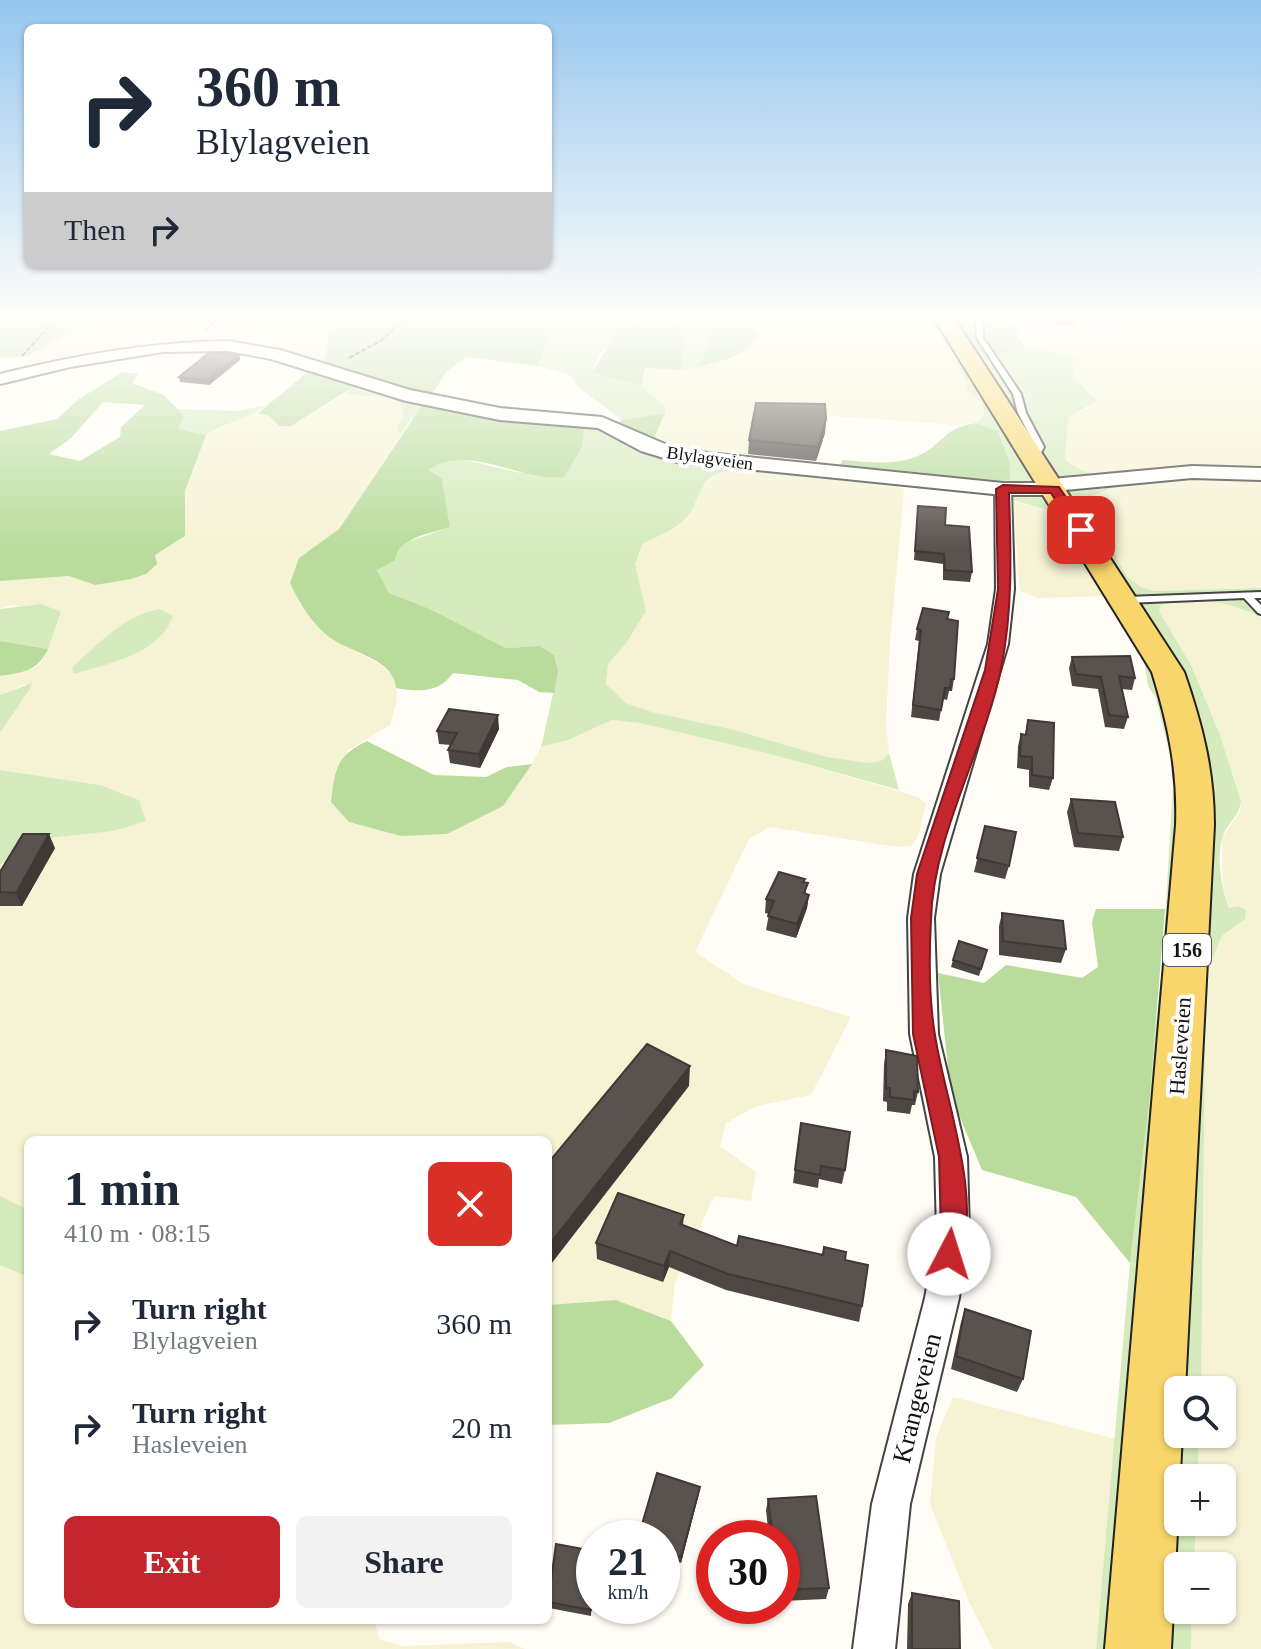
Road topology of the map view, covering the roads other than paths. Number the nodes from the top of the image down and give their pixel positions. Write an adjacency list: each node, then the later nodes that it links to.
1 (406, 395): 6 (street, Blylagveien)
2 (994, 395): 5 (main road, Hasleveien / 156)
3 (1017, 395): 5 (lane)
4 (1261, 474): 5 (street, Blylagveien)
5 (1047, 478): 6 (street, Blylagveien); 9 (main road, Hasleveien / 156)
6 (1003, 489): 11 (street, Krangeveien)
7 (1261, 595): 8 (lane)
8 (1248, 597): 9 (lane); 10 (lane)
9 (1126, 600): 12 (main road, Hasleveien / 156)
10 (1261, 611)
11 (874, 1649)
12 (1138, 1649)

